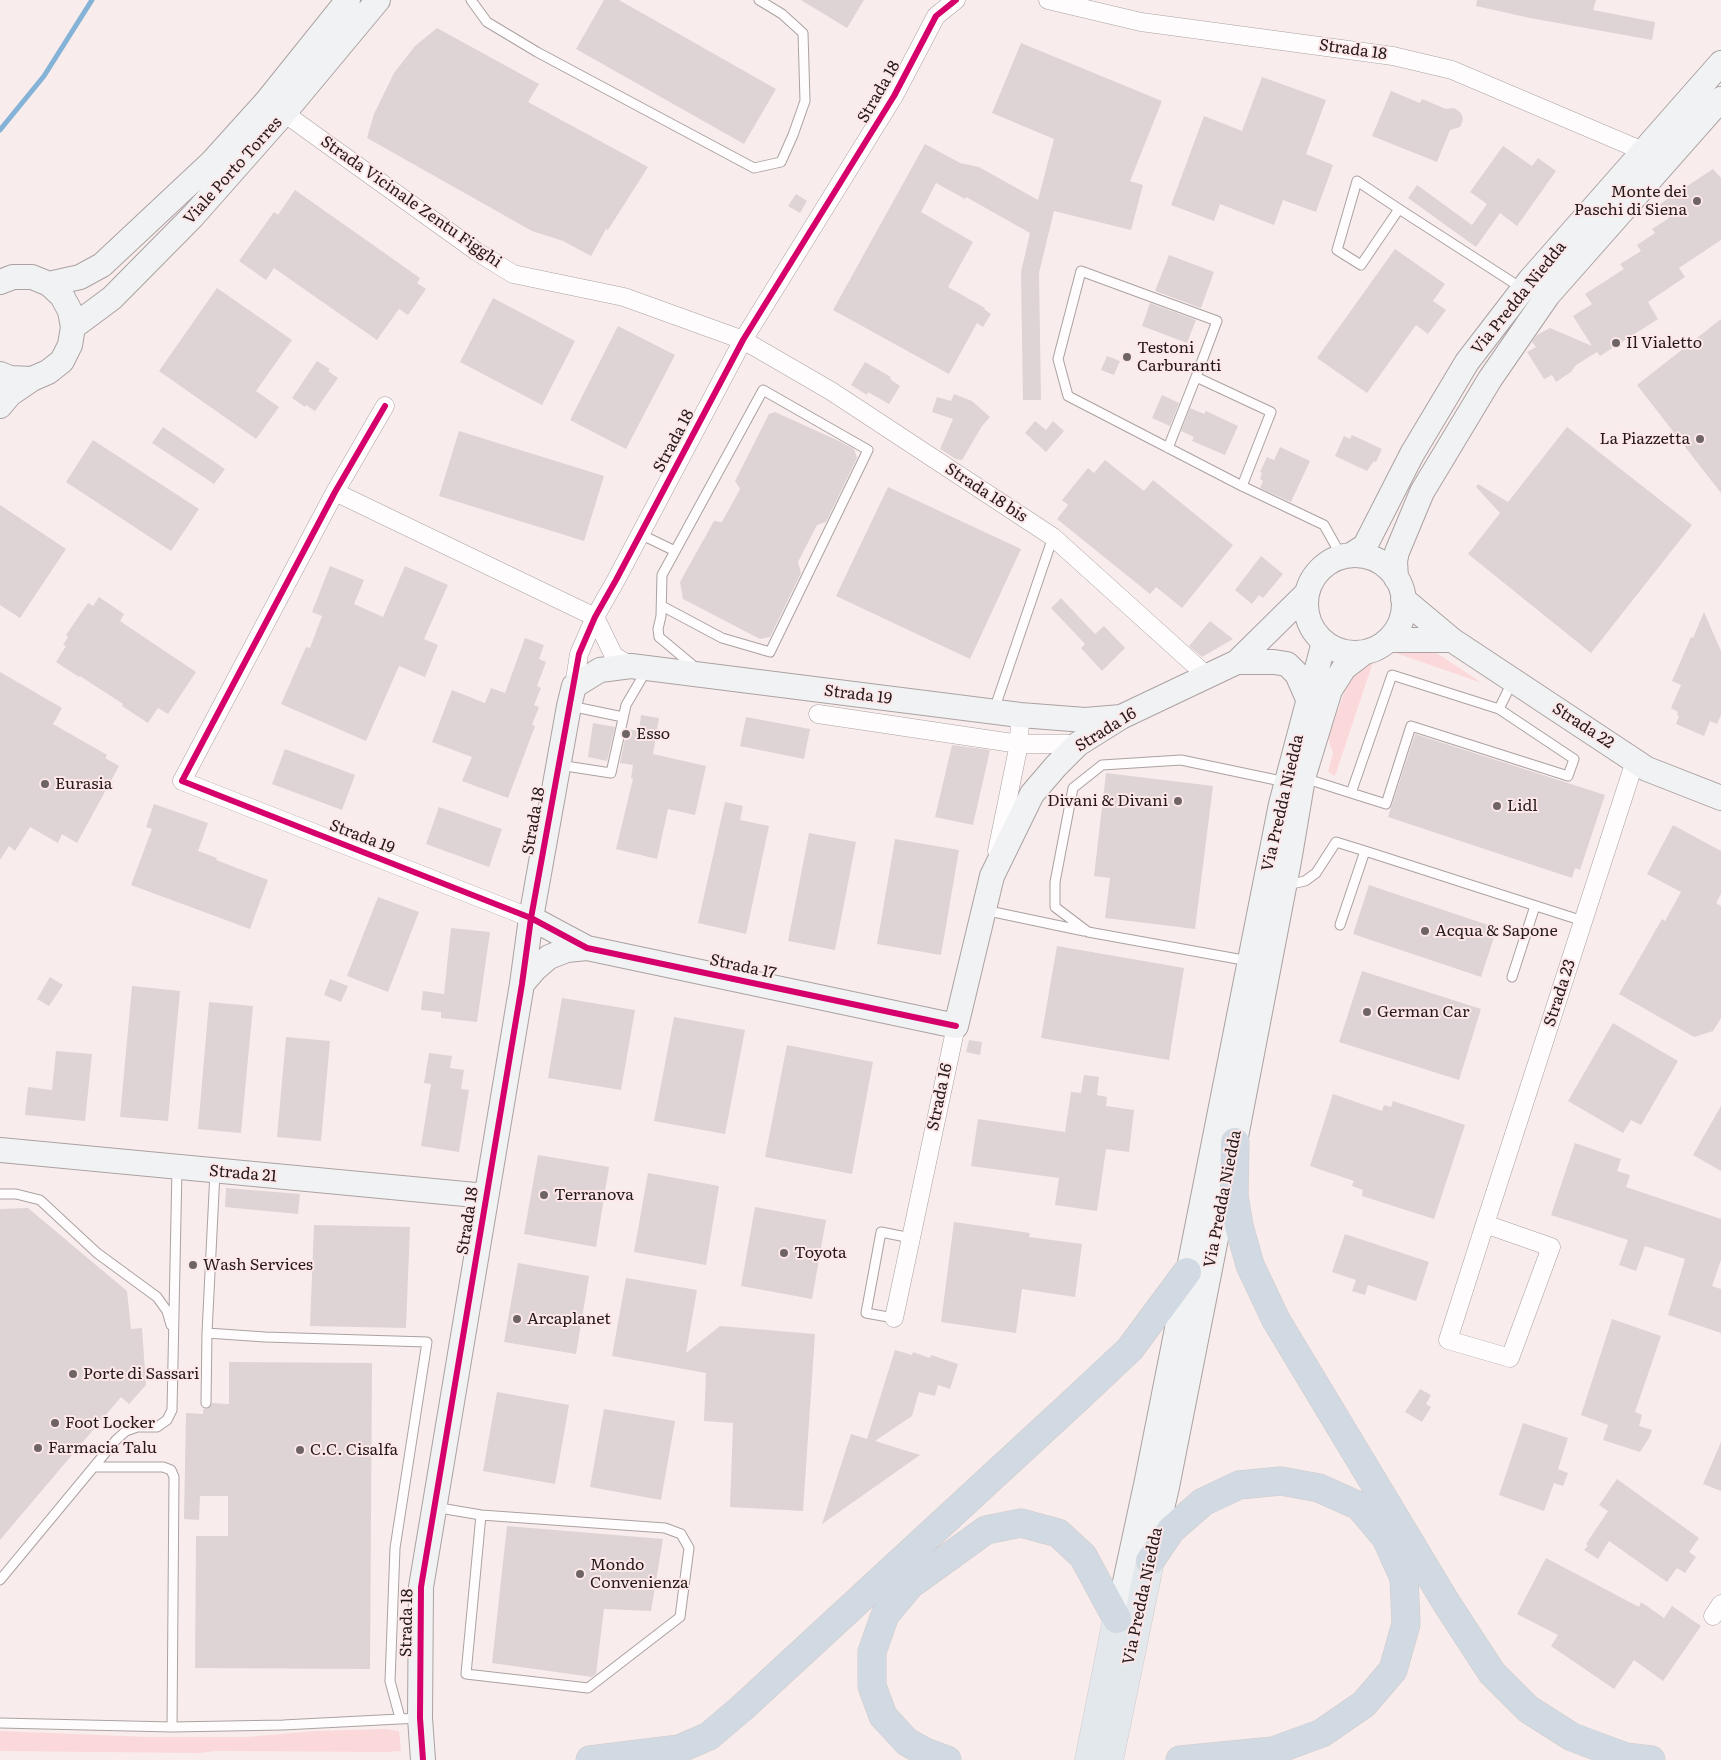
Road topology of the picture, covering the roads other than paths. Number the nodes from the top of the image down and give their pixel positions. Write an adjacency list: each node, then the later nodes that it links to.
1 (348, 0): 14 (main road, Viale Porto Torres)
2 (378, 0): 10 (main road, Viale Porto Torres)
3 (471, 0): 4 (lane)
4 (759, 0)
5 (956, 0): 7 (street, Strada 18)
6 (1048, 0): 11 (street, Strada 18)
7 (936, 8): 17 (street, Strada 18)
8 (1721, 63): 11 (main road, Via Predda Niedda)
9 (1721, 99): 30 (main road, Via Predda Niedda)
10 (284, 113): 16 (main road, Viale Porto Torres); 17 (street, Strada Vicinale Zentu Figghi)
11 (1643, 151): 15 (main road, Via Predda Niedda)
12 (1399, 209): 12 (lane); 15 (lane)
13 (4, 277): 14 (main road)
14 (50, 284): 16 (main road)
15 (1523, 289): 29 (main road, Via Predda Niedda)
16 (73, 327): 20 (main road)
17 (743, 340): 26 (street, Strada 18); 27 (street, Strada 18 bis)
18 (0, 374): 20 (main road)
19 (1196, 376): 23 (lane); 23 (lane); 24 (lane)
20 (32, 379): 21 (main road)
21 (0, 406)
22 (385, 406): 25 (street)
23 (1168, 448): 24 (lane)
24 (1242, 486): 29 (lane)
25 (335, 492): 33 (street); 66 (street, Strada 19)
26 (640, 534): 28 (lane); 33 (street, Strada 18)
27 (1053, 537): 42 (street, Strada 18 bis); 47 (lane)
28 (675, 551): 32 (lane); 32 (lane)
29 (1347, 556): 30 (main road); 31 (main road)
30 (1400, 588): 36 (main road); 37 (main road, Strada 22)
31 (1307, 593): 34 (main road, Strada 16); 35 (main road)
32 (662, 606): 41 (lane)
33 (595, 617): 40 (street, Strada 19); 44 (street, Strada 18)
34 (1267, 633): 35 (main road); 39 (main road, Strada 16)
35 (1318, 636): 38 (main road); 45 (main road, Via Predda Niedda)
36 (1388, 640): 37 (main road); 38 (main road)
37 (1452, 640): 43 (main road, Strada 22)
38 (1365, 652): 58 (main road, Via Predda Niedda)
39 (1237, 662): 42 (main road, Strada 16); 45 (main road)
40 (640, 667): 41 (main road, Strada 19); 44 (main road, Strada 19); 50 (lane)
41 (706, 676): 47 (main road, Strada 19)
42 (1207, 676): 51 (main road, Strada 16)
43 (1513, 680): 46 (lane); 56 (main road, Strada 22)
44 (572, 696): 50 (lane); 57 (main road, Strada 18)
45 (1308, 699): 58 (main road, Via Predda Niedda)
46 (1499, 710): 59 (lane); 59 (lane)
47 (993, 712): 49 (main road, Strada 19)
48 (818, 714): 53 (street)
49 (1020, 715): 52 (main road, Strada 19); 53 (street, Strada 16)
50 (623, 717): 57 (lane)
51 (1121, 717): 52 (main road, Strada 19); 55 (main road, Strada 16)
52 (1085, 720): 54 (street, Strada 19)
53 (1019, 744): 54 (street); 62 (street, Strada 16)
54 (1038, 744): 55 (street)
55 (1078, 744): 62 (main road, Strada 16)
56 (1635, 761): 60 (main road, Strada 22); 67 (street, Strada 23)
57 (558, 764): 66 (main road, Strada 18)
58 (1295, 780): 59 (lane); 63 (main road, Via Predda Niedda); 69 (lane); 71 (main road, Via Predda Niedda)
59 (1352, 793)
60 (1721, 798)
61 (1365, 851): 63 (lane); 64 (lane); 68 (lane)
62 (992, 876): 65 (main road, Strada 16)
63 (1284, 886): 75 (main road, Via Predda Niedda)
64 (1534, 906): 67 (lane); 72 (lane)
65 (984, 910): 69 (lane); 74 (main road, Strada 16)
66 (531, 918): 70 (main road, Strada 17); 73 (main road, Strada 18)
67 (1583, 922): 81 (street, Strada 23)
68 (1340, 925)
69 (1088, 932): 71 (lane)
70 (587, 948): 73 (main road, Strada 17); 74 (main road, Strada 17)
71 (1250, 962): 83 (main road, Via Predda Niedda)
72 (1512, 977)
73 (522, 984): 80 (main road, Strada 18)
74 (956, 1026): 82 (street, Strada 16)
75 (1234, 1142): 91 (main road, Via Predda Niedda); 103 (highway)
76 (0, 1150): 77 (main road, Strada 21)
77 (177, 1168): 78 (main road, Strada 21); 85 (lane)
78 (215, 1172): 80 (main road, Strada 21); 86 (lane)
79 (0, 1194): 85 (lane)
80 (486, 1196): 89 (main road, Strada 18)
81 (1486, 1224): 81 (street, Strada 23)
82 (911, 1238): 84 (street, Strada 16); 84 (lane)
83 (1187, 1272): 93 (main road, Via Predda Niedda); 98 (highway)
84 (894, 1318)
85 (174, 1332): 88 (lane)
86 (207, 1333): 87 (lane); 94 (lane)
87 (206, 1403)
88 (94, 1467): 92 (lane); 96 (lane)
89 (434, 1508): 90 (lane); 94 (main road, Strada 18)
90 (481, 1515): 90 (lane)
91 (1150, 1561): 101 (main road, Via Predda Niedda); 102 (highway)
92 (0, 1580)
93 (1117, 1619): 99 (highway); 100 (main road, Via Predda Niedda)
94 (410, 1718): 96 (lane); 97 (main road, Strada 18)
95 (1, 1723): 96 (lane)
96 (172, 1727)
97 (423, 1751)
98 (590, 1760)
99 (947, 1760)
100 (1090, 1760)
101 (1109, 1760)
102 (1180, 1760)
103 (1651, 1760)

